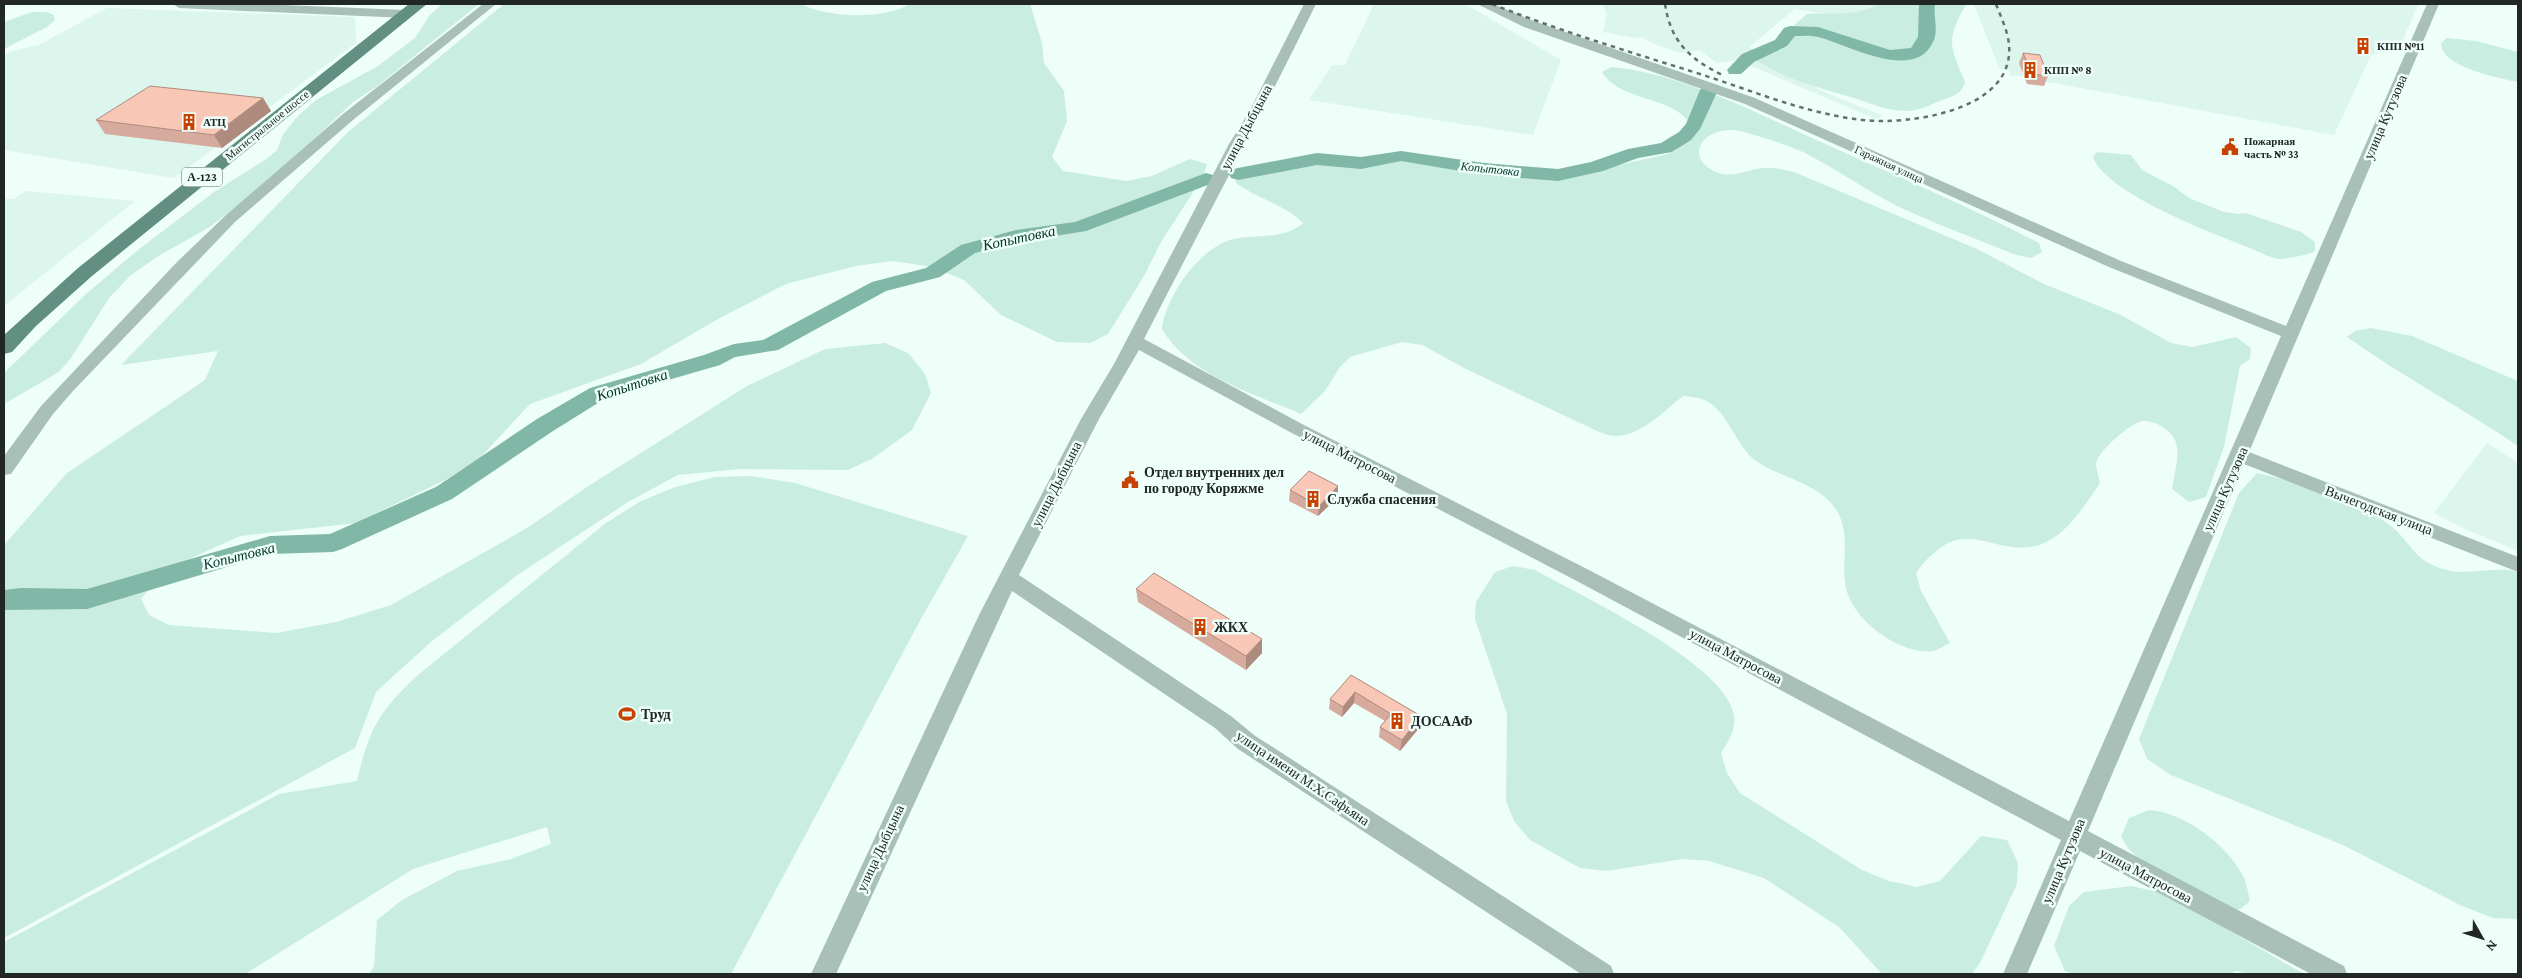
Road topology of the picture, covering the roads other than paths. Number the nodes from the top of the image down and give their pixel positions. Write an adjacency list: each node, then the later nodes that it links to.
1 (179, 4): 6 (street)
2 (490, 4): 12 (street)
3 (1310, 4): 7 (street, улица Дыбцына)
4 (1483, 4): 8 (street, Гаражная улица)
5 (2433, 4): 8 (street, улица Кутузова)
6 (412, 9): 10 (main road, Магистральное шоссе / А-123)
7 (1204, 209): 9 (street, улица Дыбцына)
8 (2291, 334): 11 (street, улица Кутузова)
9 (1135, 341): 14 (street, улица Дыбцына); 15 (street, улица Матросова)
10 (4, 347)
11 (2240, 456): 13 (street, Вычегодская улица); 15 (street, улица Кутузова)
12 (4, 469)
13 (2518, 565)
14 (1008, 578): 16 (street, улица Дыбцына); 17 (street, улица имени М.Х.Сафьяна)
15 (2073, 836): 18 (street, улица Кутузова); 19 (street, улица Матросова)
16 (822, 974)
17 (1602, 974)
18 (2015, 974)
19 (2335, 974)

